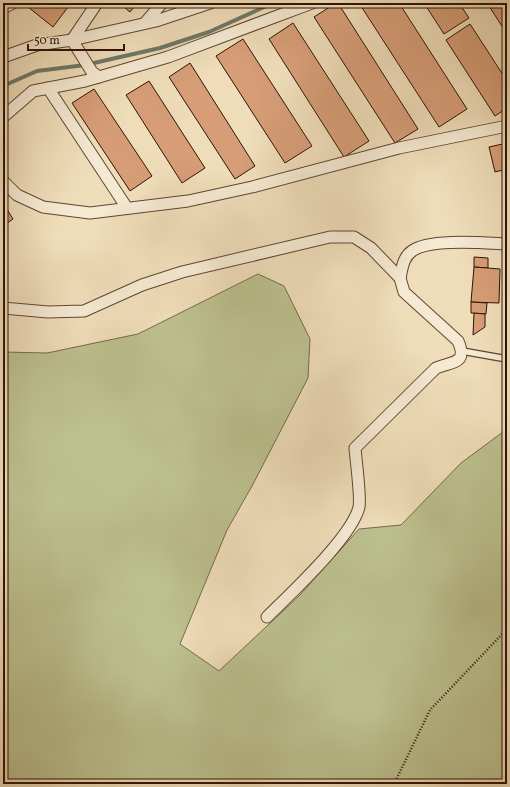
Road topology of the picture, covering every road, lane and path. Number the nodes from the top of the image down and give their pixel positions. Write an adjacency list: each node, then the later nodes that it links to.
1 (13, 3): 6 (street)
2 (98, 3): 8 (street)
3 (162, 3): 7 (street)
4 (210, 3): 7 (street)
5 (312, 3): 10 (street)
6 (3, 8)
7 (145, 23): 8 (street)
8 (72, 40): 9 (street); 10 (street)
9 (3, 57)
10 (96, 74): 11 (street)
11 (48, 88): 12 (street); 15 (street)
12 (3, 117)
13 (507, 126): 15 (street)
14 (3, 181): 15 (street)
15 (127, 208)
16 (507, 244): 17 (street)
17 (400, 278): 18 (street); 19 (street)
18 (3, 308)
19 (462, 351): 20 (lane); 21 (street)
20 (507, 359)
21 (267, 617)
22 (507, 630): 23 (path)
23 (394, 784)

